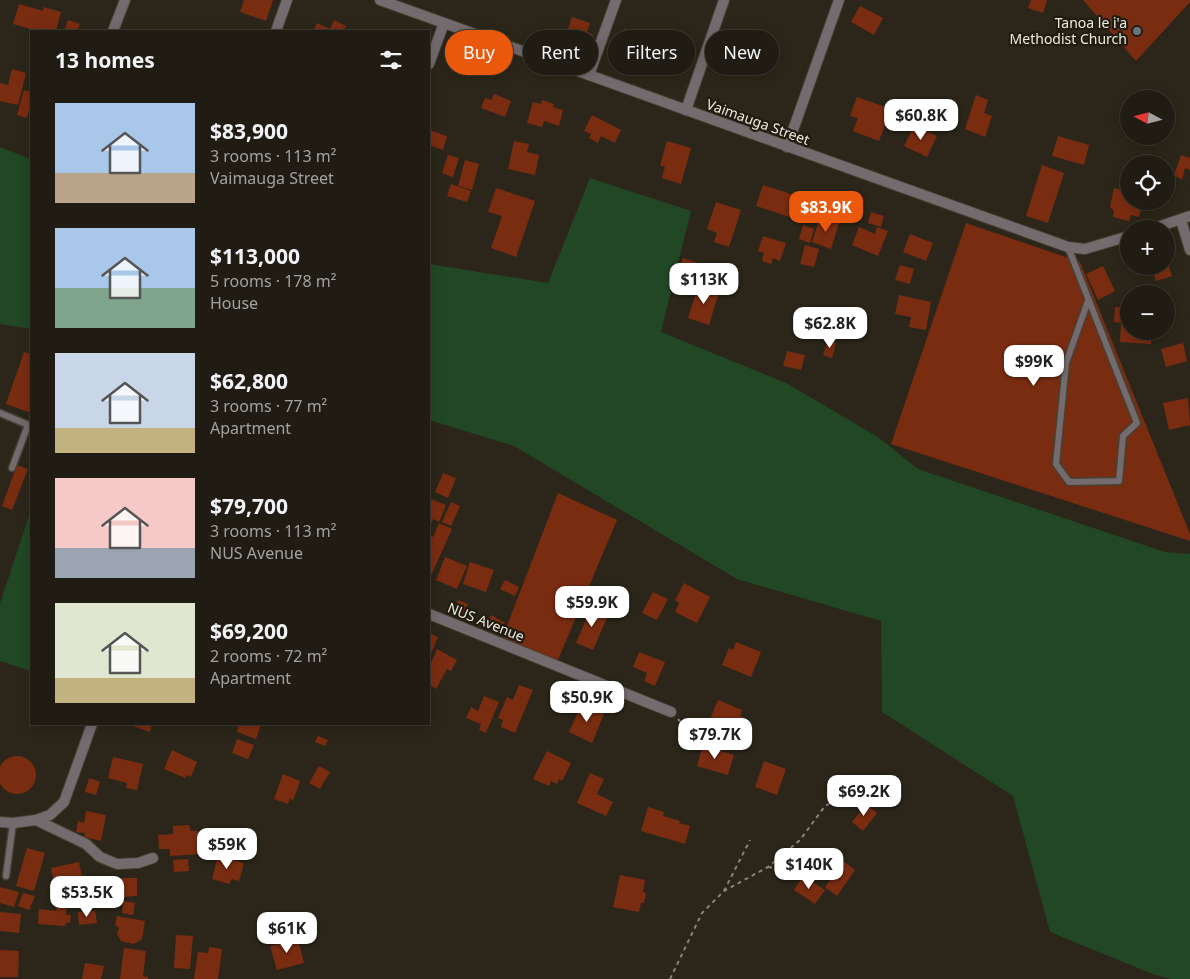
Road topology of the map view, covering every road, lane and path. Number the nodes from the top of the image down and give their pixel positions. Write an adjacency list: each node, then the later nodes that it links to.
1 (124, 0): 8 (street)
2 (287, 0): 9 (street)
3 (380, 0): 7 (street, Vaimauga Street)
4 (616, 0): 10 (street)
5 (724, 0): 14 (street)
6 (839, 0): 15 (street)
7 (444, 23): 11 (street, Vaimauga Street); 12 (street)
8 (113, 30)
9 (276, 30)
10 (598, 50)
11 (523, 51)
12 (430, 61)
13 (589, 75): 14 (street, Vaimauga Street)
14 (686, 110): 15 (street, Vaimauga Street)
15 (787, 147): 18 (street, Vaimauga Street)
16 (1185, 218): 19 (street)
17 (1120, 239): 18 (street, Vaimauga Street)
18 (1068, 247): 20 (lane)
19 (1190, 250)
20 (1088, 301): 20 (lane)
21 (0, 414): 22 (lane)
22 (30, 425): 23 (lane)
23 (12, 468)
24 (430, 614): 25 (street, NUS Avenue)
25 (671, 712): 27 (path)
26 (92, 725): 29 (street)
27 (690, 733)
28 (854, 799): 34 (path)
29 (36, 820): 31 (street); 33 (street)
30 (0, 822): 31 (street)
31 (13, 823): 35 (lane)
32 (750, 840): 37 (path)
33 (153, 858)
34 (768, 867): 36 (path); 37 (path)
35 (6, 876)
36 (811, 877)
37 (724, 891): 38 (path)
38 (670, 979)

